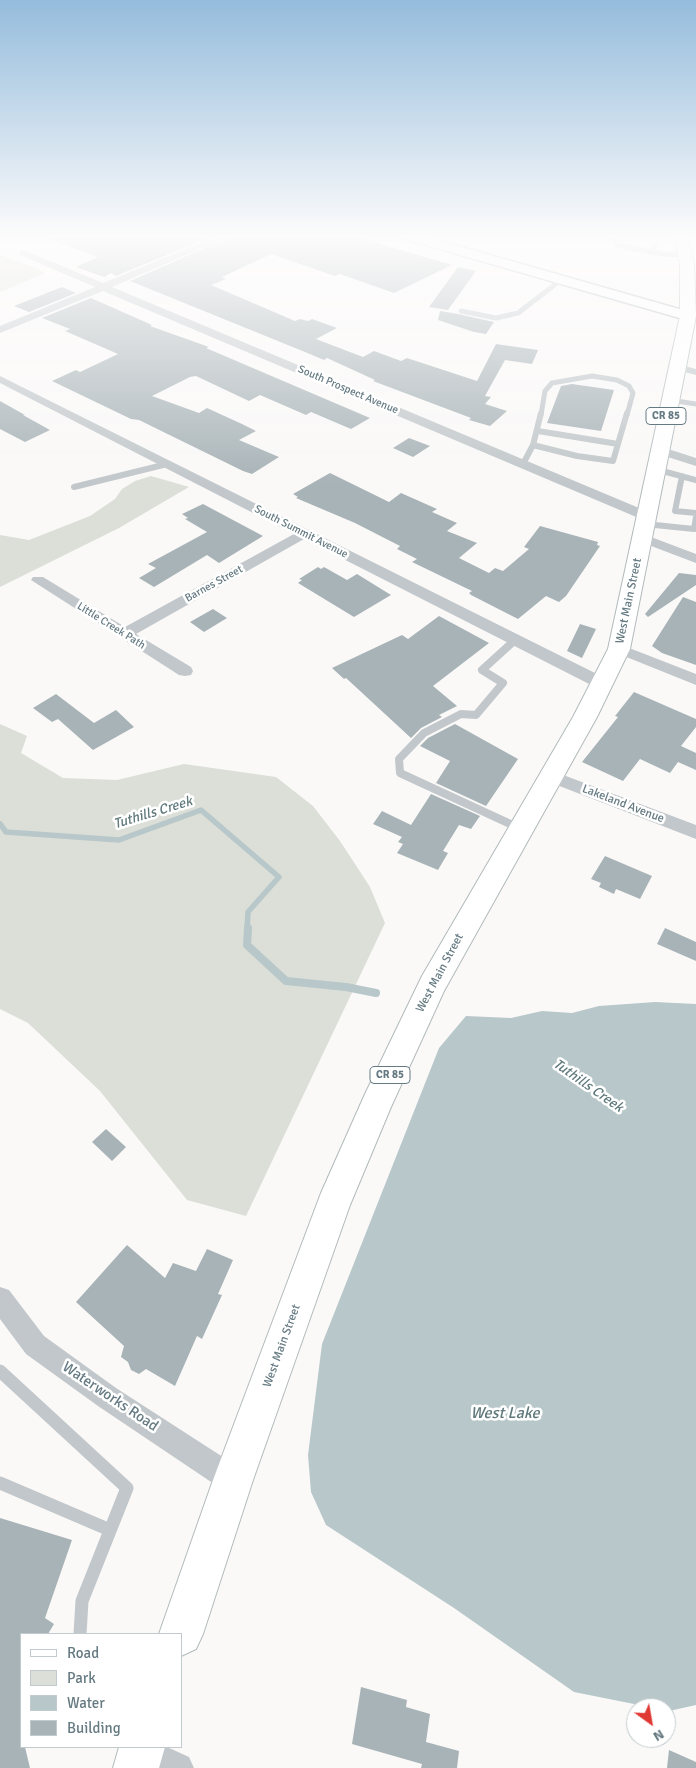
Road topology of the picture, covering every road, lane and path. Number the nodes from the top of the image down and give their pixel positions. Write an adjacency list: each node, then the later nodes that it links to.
1 (25, 320): 4 (street)
2 (179, 320): 16 (street, South Prospect Avenue)
3 (689, 320): 5 (main road, West Main Street / CR 85)
4 (0, 330)
5 (677, 367): 6 (street); 8 (main road, West Main Street / CR 85)
6 (696, 372)
7 (0, 379): 15 (street, South Summit Avenue)
8 (670, 400): 9 (lane); 13 (main road, West Main Street / CR 85)
9 (696, 404)
10 (538, 432): 11 (lane); 11 (lane); 12 (lane)
11 (618, 444): 12 (lane)
12 (533, 445): 16 (lane)
13 (659, 450): 14 (street); 17 (main road, West Main Street / CR 85)
14 (696, 462)
15 (167, 464): 20 (lane); 23 (street, South Summit Avenue)
16 (523, 464): 22 (street, South Prospect Avenue)
17 (655, 468): 18 (lane); 22 (main road, West Main Street / CR 85)
18 (682, 476): 19 (lane); 21 (lane)
19 (696, 480)
20 (74, 487)
21 (696, 515): 22 (lane)
22 (644, 526): 24 (street, South Prospect Avenue); 28 (main road, West Main Street / CR 85)
23 (304, 534): 26 (street, Barnes Street); 27 (street, South Summit Avenue)
24 (696, 559)
25 (38, 580): 26 (street, Little Creek Path)
26 (124, 634): 29 (street, Little Creek Path)
27 (515, 640): 31 (street, South Summit Avenue); 33 (lane)
28 (619, 649): 30 (street); 31 (main road, West Main Street / CR 85)
29 (185, 671)
30 (696, 680)
31 (603, 684): 32 (main road, West Main Street / CR 85)
32 (550, 776): 33 (main road, West Main Street / CR 85); 34 (street, Lakeland Avenue)
33 (520, 829): 37 (main road, West Main Street / CR 85)
34 (696, 832)
35 (0, 1300): 37 (street, Waterworks Road)
36 (0, 1370): 39 (lane)
37 (233, 1480): 41 (main road, West Main Street / CR 85)
38 (0, 1483): 39 (lane)
39 (110, 1530): 40 (lane)
40 (80, 1633)
41 (181, 1633)

